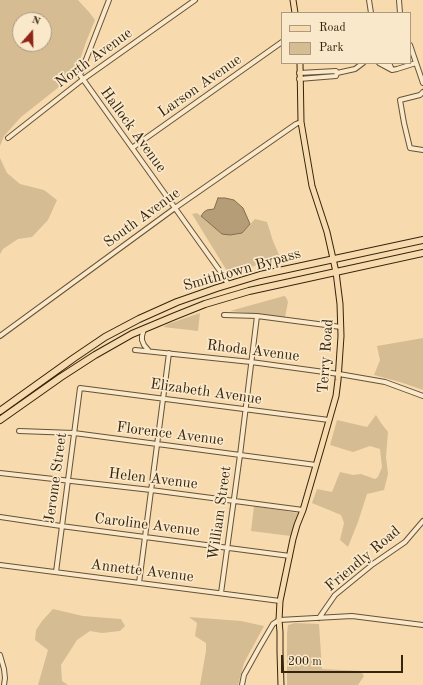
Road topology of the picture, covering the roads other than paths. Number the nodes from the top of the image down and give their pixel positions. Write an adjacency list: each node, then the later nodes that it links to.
1 (110, 0): 18 (street, Hallock Avenue)
2 (195, 0): 18 (street, North Avenue)
3 (293, 0): 6 (main road)
4 (369, 0): 7 (street)
5 (399, 0): 8 (street)
6 (295, 12)
7 (371, 12)
8 (400, 12)
9 (281, 43): 23 (street, Larson Avenue)
10 (411, 48): 11 (street)
11 (416, 63): 16 (street); 19 (street)
12 (300, 64): 17 (main road, Terry Road)
13 (361, 64): 17 (street)
14 (381, 64): 16 (street)
15 (388, 64): 16 (street)
16 (392, 70)
17 (299, 76): 21 (main road, Terry Road)
18 (82, 80): 22 (street, North Avenue); 23 (street, Hallock Avenue)
19 (423, 83)
20 (423, 92): 24 (street)
21 (301, 122): 25 (street, South Avenue); 28 (main road, Terry Road)
22 (8, 138)
23 (132, 148): 25 (street, Hallock Avenue)
24 (423, 150)
25 (175, 208): 30 (street, Hallock Avenue); 35 (street, South Avenue)
26 (423, 240): 28 (highway, Smithtown Bypass)
27 (423, 252): 29 (highway, Smithtown Bypass)
28 (334, 259): 29 (main road, Terry Road); 30 (highway, Smithtown Bypass)
29 (336, 272): 33 (main road, Terry Road); 34 (highway, Smithtown Bypass)
30 (228, 284): 45 (highway, Smithtown Bypass)
31 (224, 315): 32 (street)
32 (257, 316): 33 (street); 39 (street, William Street)
33 (341, 327): 40 (main road, Terry Road)
34 (144, 329): 37 (street); 46 (highway, Smithtown Bypass)
35 (0, 336)
36 (135, 350): 37 (street, Rhoda Avenue)
37 (149, 351): 38 (street, Rhoda Avenue)
38 (169, 353): 39 (street, Rhoda Avenue); 43 (street)
39 (252, 362): 40 (street, Rhoda Avenue); 44 (street, William Street)
40 (339, 374): 42 (street, Rhoda Avenue); 47 (main road, Terry Road)
41 (80, 388): 43 (street, Elizabeth Avenue); 49 (street, Jerome Street)
42 (423, 396)
43 (163, 398): 44 (street, Elizabeth Avenue); 50 (street)
44 (245, 409): 47 (street, Elizabeth Avenue); 51 (street, William Street)
45 (0, 411)
46 (0, 420)
47 (330, 420): 52 (main road, Terry Road)
48 (19, 431): 49 (street, Florence Avenue)
49 (74, 433): 50 (street, Florence Avenue); 54 (street, Jerome Street)
50 (157, 444): 51 (street, Florence Avenue); 55 (street)
51 (240, 455): 52 (street, Florence Avenue); 56 (street, William Street)
52 (316, 465): 57 (main road, Terry Road)
53 (0, 473): 54 (street, Helen Avenue)
54 (67, 480): 55 (street, Helen Avenue); 60 (street, Jerome Street)
55 (151, 490): 56 (street, Helen Avenue); 61 (street)
56 (234, 501): 57 (street, Helen Avenue); 62 (street, William Street)
57 (303, 510): 63 (main road, Terry Road)
58 (0, 517): 60 (street, Caroline Avenue)
59 (423, 521): 69 (street, Friendly Road)
60 (61, 526): 61 (street, Caroline Avenue); 65 (street, Jerome Street)
61 (145, 536): 62 (street, Caroline Avenue); 66 (street)
62 (228, 547): 63 (street, Caroline Avenue); 67 (street, William Street)
63 (290, 556): 68 (main road, Terry Road)
64 (0, 565): 65 (street, Annette Avenue)
65 (56, 572): 66 (street, Annette Avenue)
66 (139, 583): 67 (street, Annette Avenue)
67 (221, 593): 68 (street, Annette Avenue)
68 (280, 601): 70 (main road, Terry Road)
69 (319, 618): 70 (street); 71 (street)
70 (279, 620): 74 (street); 75 (main road, Terry Road)
71 (423, 625)
72 (0, 654): 73 (street)
73 (4, 685)
74 (242, 685)
75 (281, 685)

